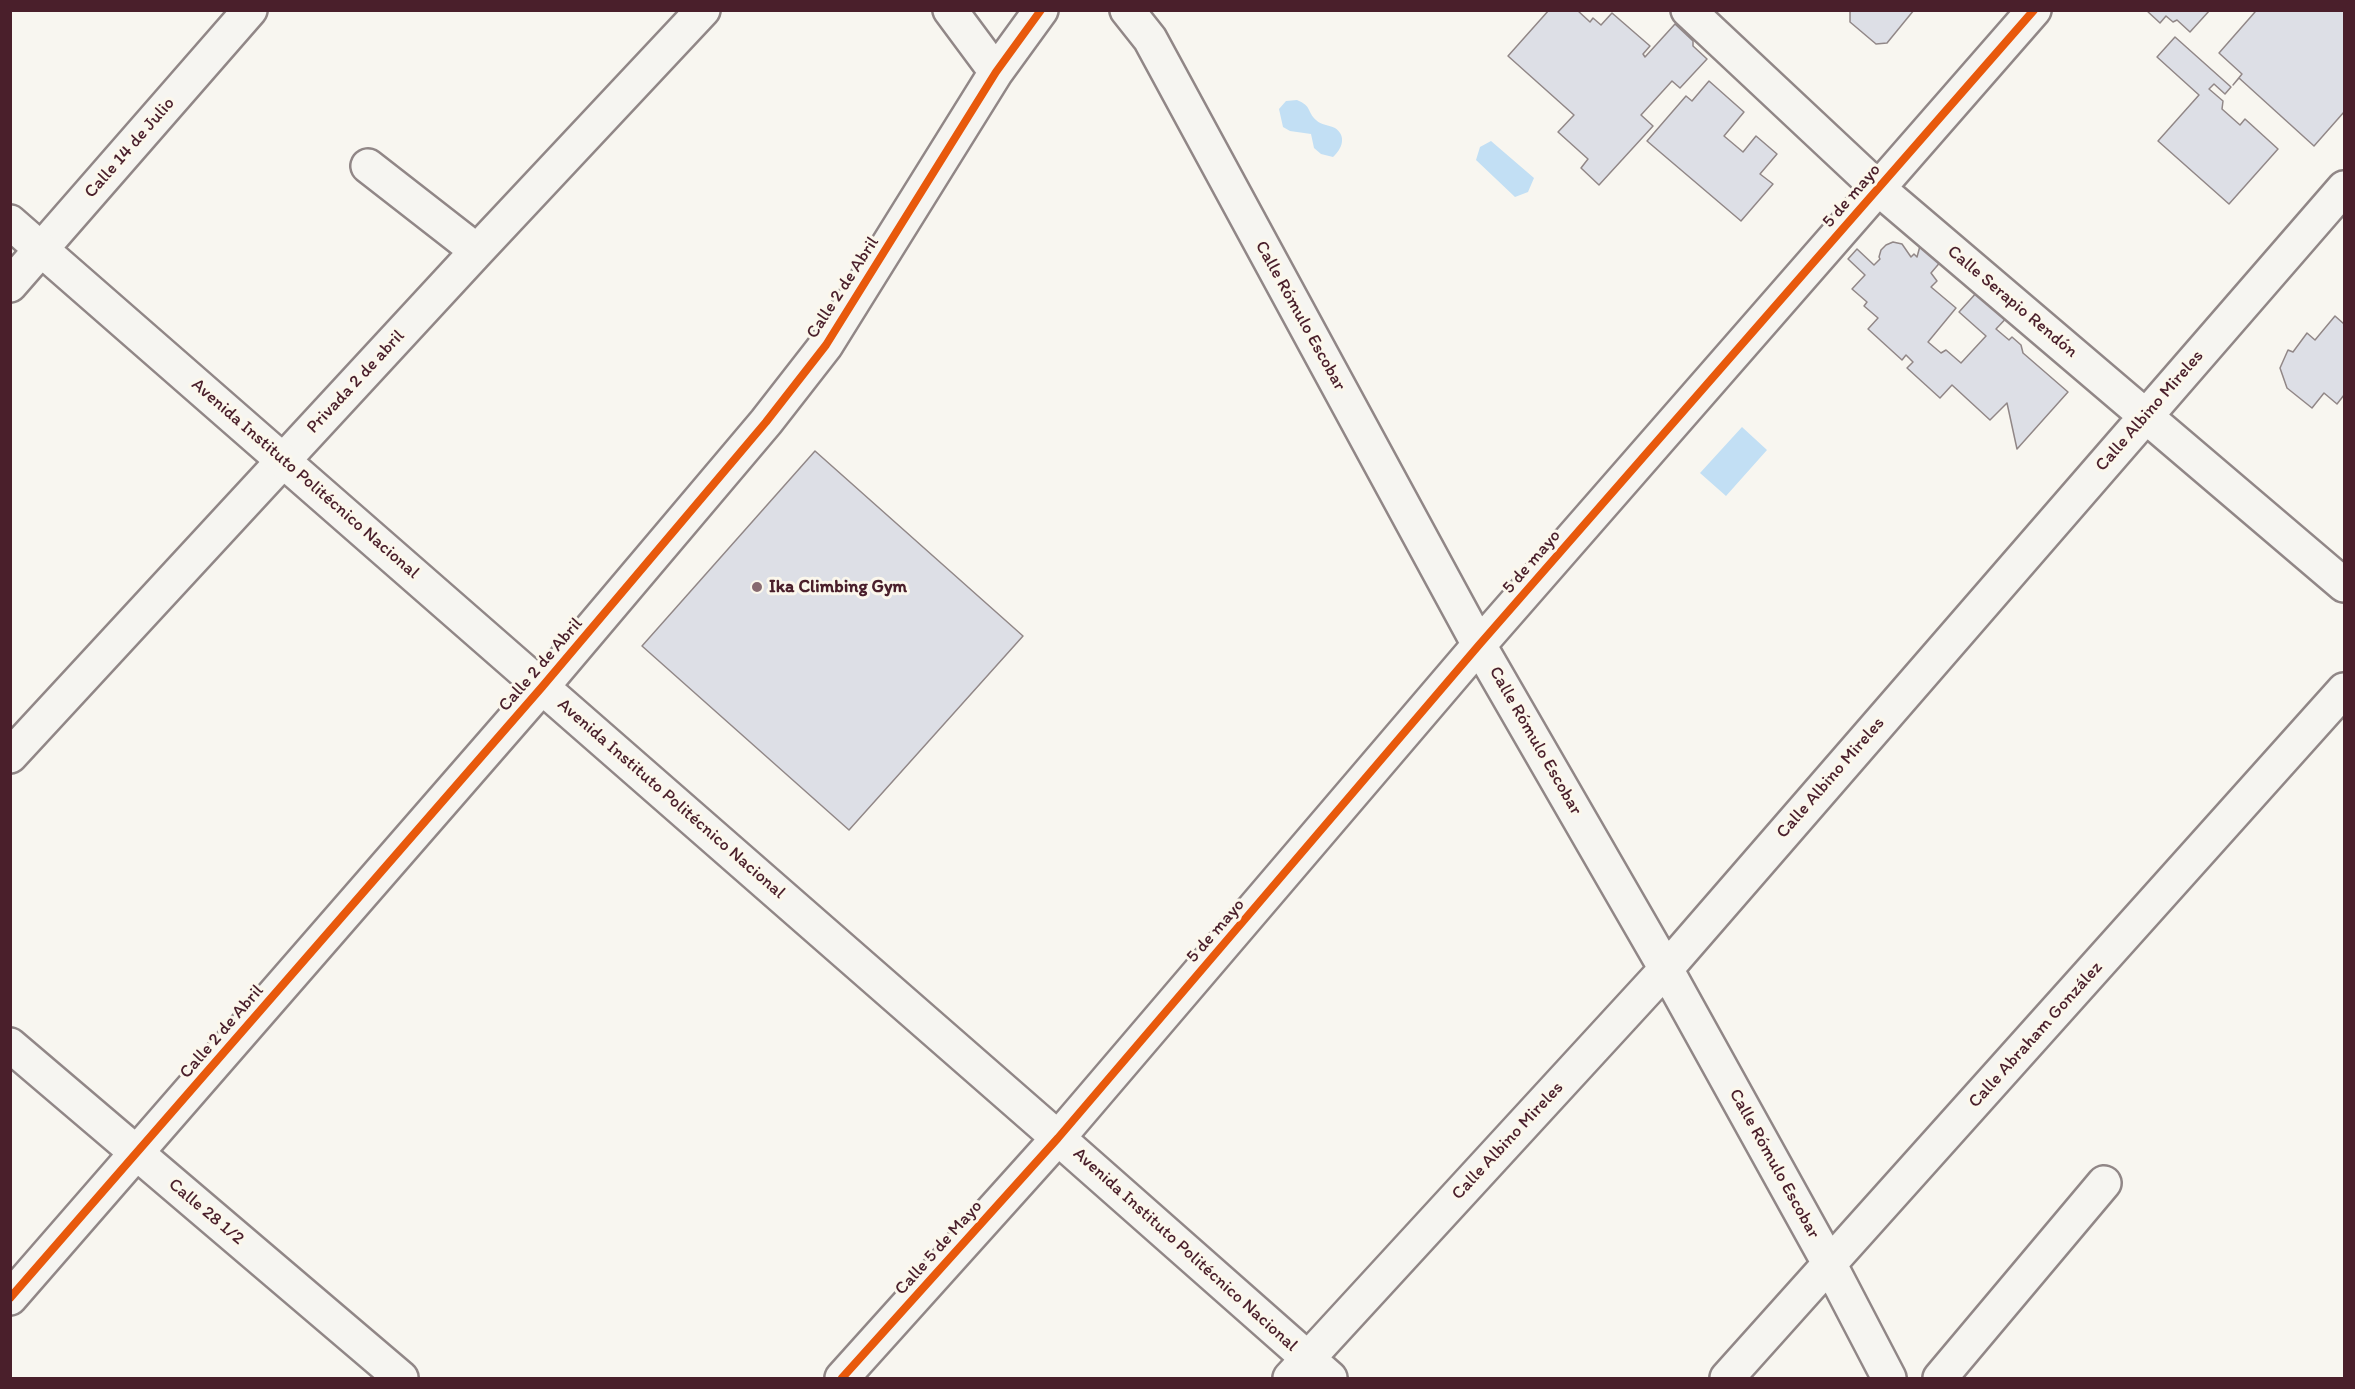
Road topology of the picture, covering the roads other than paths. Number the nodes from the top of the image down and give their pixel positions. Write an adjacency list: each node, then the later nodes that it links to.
1 (250, 10): 13 (street, Calle 14 de Julio)
2 (703, 10): 14 (street, Privada 2 de abril)
3 (950, 10): 8 (street)
4 (1041, 10): 8 (street, Calle 2 de Abril)
5 (1127, 10): 19 (street, Calle Rómulo Escobar)
6 (1688, 10): 11 (street, Calle Serapio Rendón)
7 (2034, 10): 11 (street, 5 de mayo)
8 (996, 72): 20 (street, Calle 2 de Abril)
9 (368, 166): 14 (street)
10 (2344, 188): 16 (street, Calle Albino Mireles)
11 (1879, 189): 16 (street, Calle Serapio Rendón); 19 (street, 5 de mayo)
12 (10, 222): 13 (street, Avenida Instituto Politécnico Nacional)
13 (43, 248): 15 (street, Calle 14 de Julio); 17 (street, Avenida Instituto Politécnico Nacional)
14 (477, 251): 17 (street, Privada 2 de abril)
15 (10, 285)
16 (2146, 416): 18 (street, Calle Serapio Rendón); 23 (street, Calle Albino Mireles)
17 (284, 461): 20 (street, Avenida Instituto Politécnico Nacional); 22 (street, Privada 2 de abril)
18 (2344, 585)
19 (1479, 645): 23 (street, Calle Rómulo Escobar); 25 (street, 5 de mayo)
20 (542, 687): 25 (street, Avenida Instituto Politécnico Nacional); 26 (street, Calle 2 de Abril)
21 (2344, 690): 28 (street, Calle Abraham González)
22 (10, 756)
23 (1666, 969): 28 (street, Calle Rómulo Escobar); 30 (street, Calle Albino Mireles)
24 (10, 1045): 26 (street, Calle 28 1/2)
25 (1058, 1138): 30 (street, Avenida Instituto Politécnico Nacional); 32 (street, Calle 5 de Mayo)
26 (137, 1153): 29 (street, Calle 2 de Abril); 31 (street, Calle 28 1/2)
27 (2104, 1183): 35 (street)
28 (1830, 1265): 33 (street, Calle Abraham González); 34 (street, Calle Rómulo Escobar)
29 (10, 1298)
30 (1309, 1372)
31 (401, 1378)
32 (842, 1378)
33 (1727, 1378)
34 (1889, 1378)
35 (1940, 1378)

